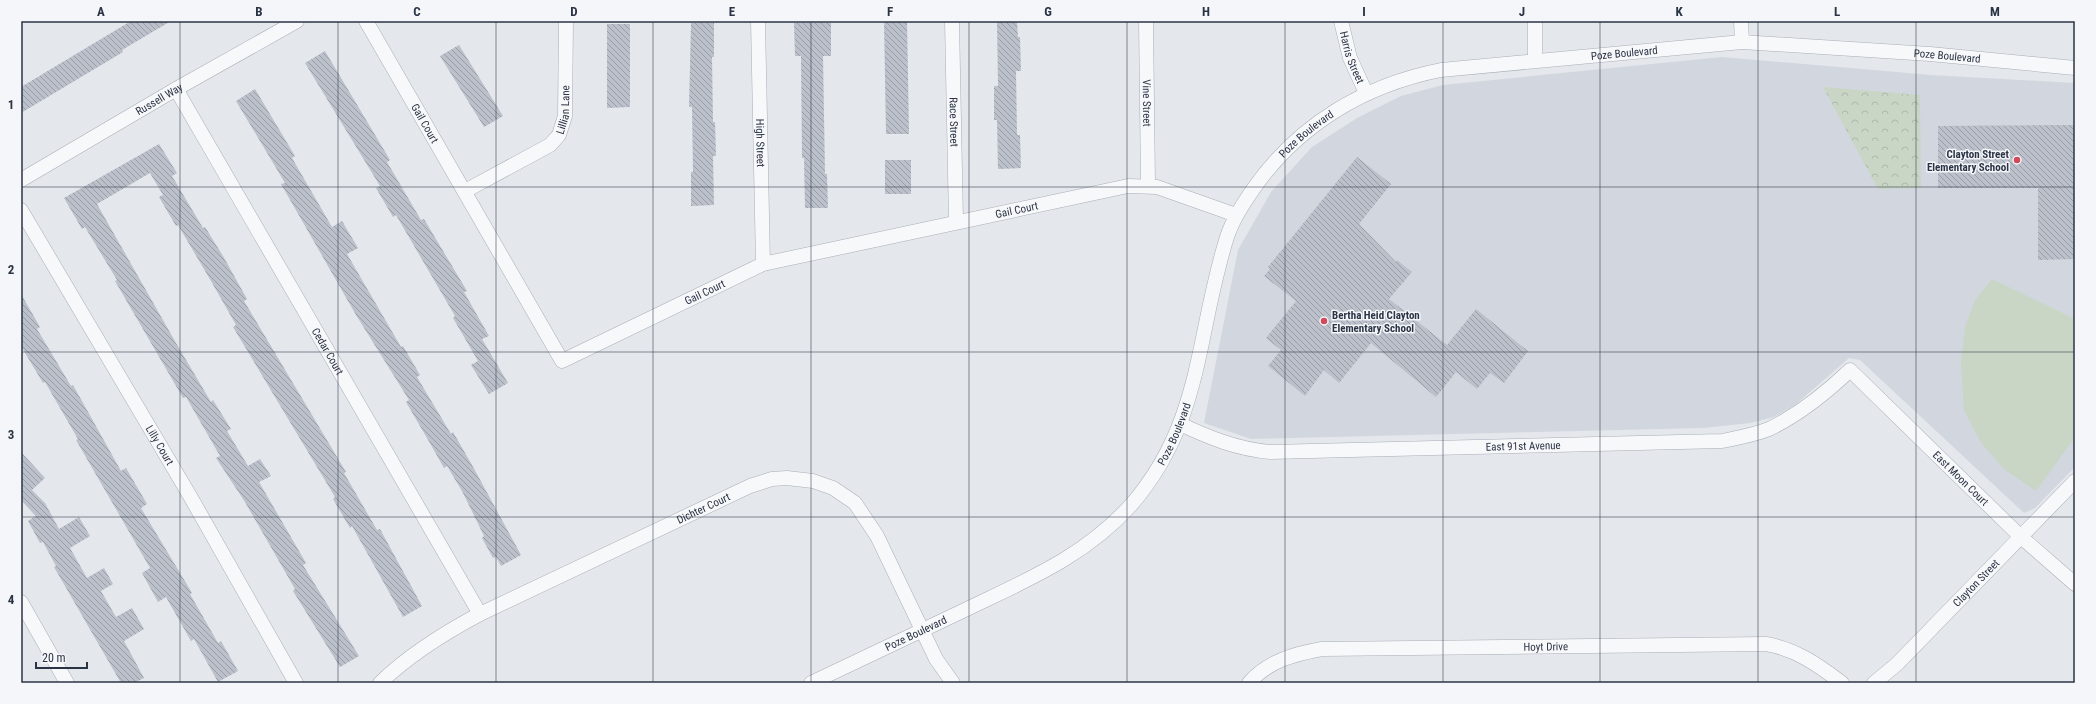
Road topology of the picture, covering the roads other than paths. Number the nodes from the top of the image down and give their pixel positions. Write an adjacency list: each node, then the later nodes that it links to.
1 (297, 21): 13 (street, Russell Way)
2 (366, 21): 17 (street, Gail Court)
3 (566, 21): 17 (street, Lillian Lane)
4 (758, 21): 21 (street, High Street)
5 (952, 21): 20 (street, Race Street)
6 (1146, 21): 16 (street, Vine Street)
7 (1341, 21): 14 (street, Harris Street)
8 (1535, 21): 11 (street)
9 (1741, 21): 10 (street)
10 (1742, 42): 11 (street, Poze Boulevard); 12 (street, Poze Boulevard)
11 (1535, 60): 14 (street, Poze Boulevard)
12 (2075, 68)
13 (176, 89): 15 (street, Russell Way); 28 (street, Cedar Court)
14 (1366, 93): 19 (street, Poze Boulevard)
15 (21, 180)
16 (1148, 185): 19 (street, Gail Court); 20 (street, Gail Court)
17 (465, 191): 21 (street, Gail Court)
18 (21, 210): 31 (street, Lilly Court)
19 (1236, 215): 23 (street, Poze Boulevard)
20 (956, 222): 21 (street, Gail Court)
21 (763, 264)
22 (1850, 370): 23 (street, East 91st Avenue); 25 (street, East Moon Court)
23 (1180, 424): 29 (street, Poze Boulevard)
24 (2075, 481): 25 (street, Clayton Street)
25 (2021, 537): 26 (street, East Moon Court); 37 (street, Clayton Street)
26 (2075, 584)
27 (21, 602): 30 (street)
28 (480, 614): 29 (street, Dichter Court); 32 (street, Dichter Court)
29 (923, 630): 33 (street, Poze Boulevard); 34 (street, Dichter Court)
30 (68, 683)
31 (296, 683)
32 (380, 683)
33 (811, 683)
34 (952, 683)
35 (1249, 683): 36 (street, Hoyt Drive)
36 (1842, 683)
37 (1874, 683)

